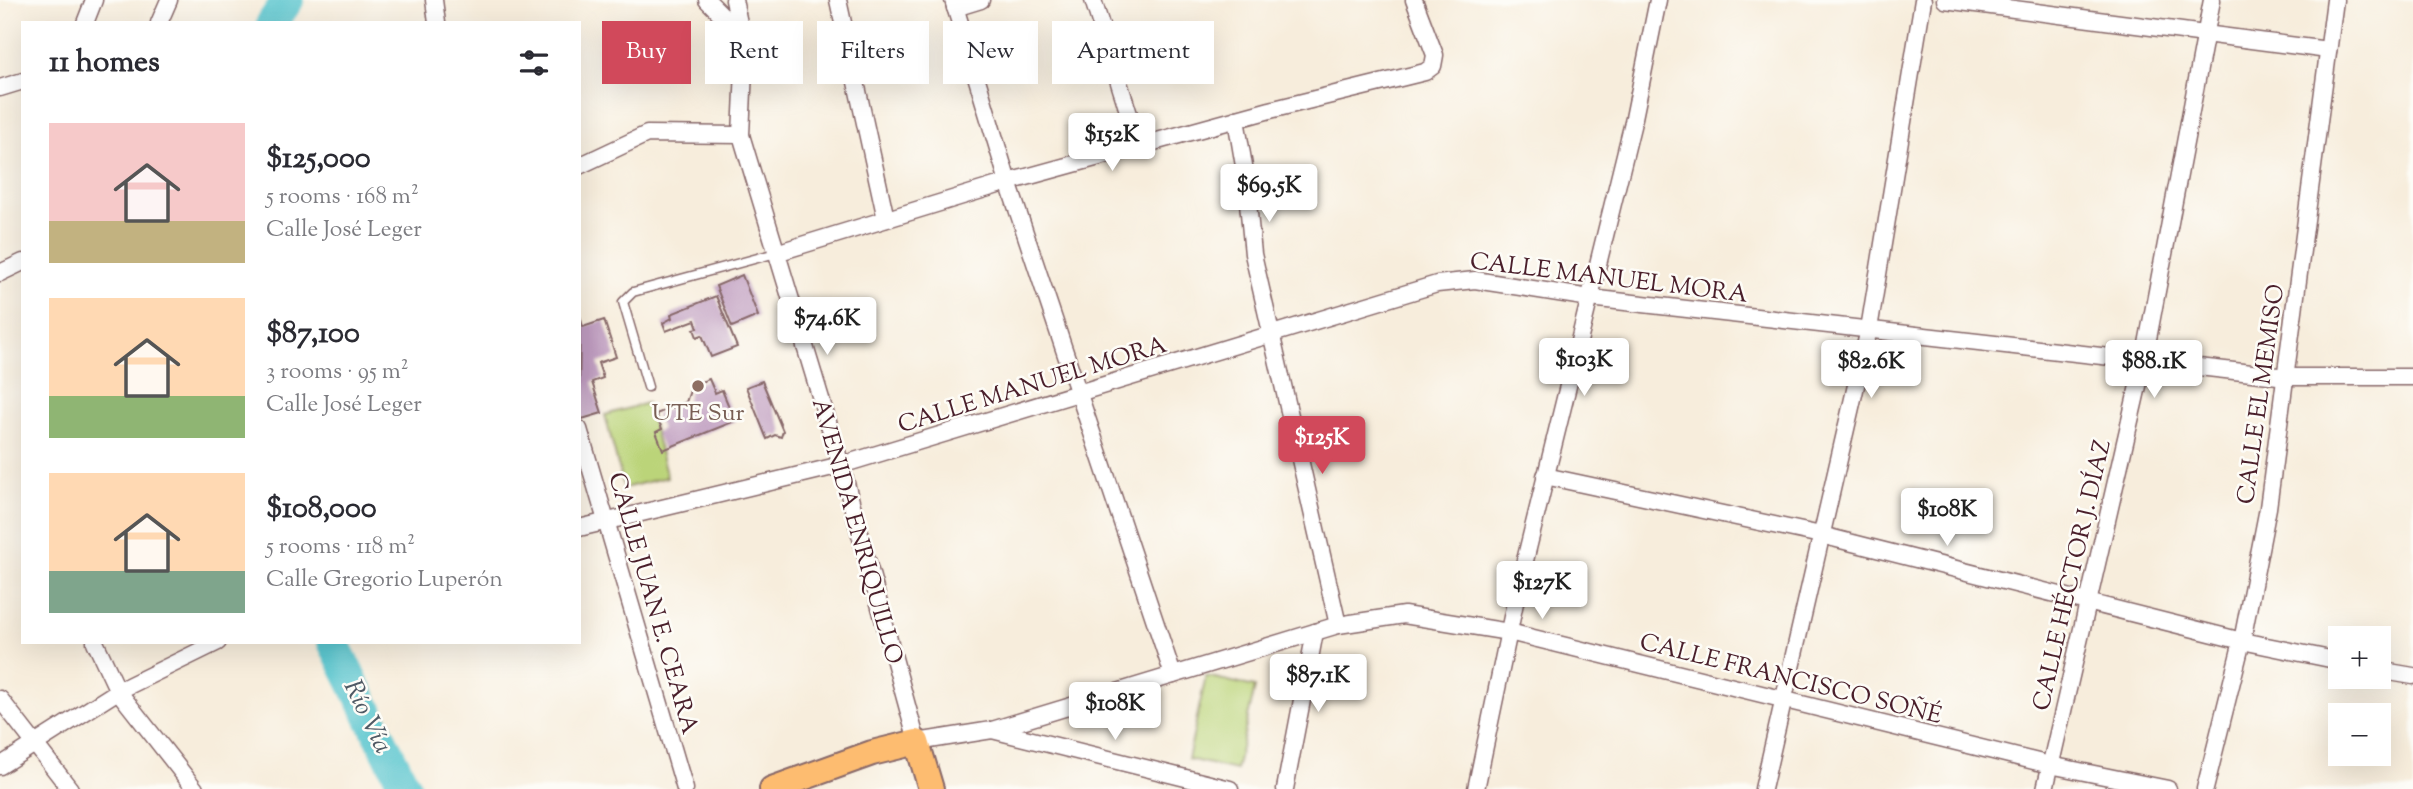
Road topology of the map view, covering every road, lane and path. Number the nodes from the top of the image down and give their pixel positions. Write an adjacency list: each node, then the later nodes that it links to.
1 (94, 0): 16 (street)
2 (169, 0): 17 (street)
3 (434, 0): 18 (street)
4 (707, 0): 19 (street)
5 (734, 0): 20 (street, AVENIDA ENRIQUILLO)
6 (838, 0): 31 (street)
7 (981, 0): 15 (street)
8 (1093, 0): 28 (street)
9 (1414, 0): 26 (street)
10 (1658, 0): 35 (street)
11 (1923, 0): 36 (street)
12 (1945, 0): 21 (street)
13 (2212, 0): 21 (street, CALLE HÉCTOR J. DÍAZ)
14 (2335, 0): 22 (street, CALLE EL MEMISO)
15 (954, 4): 30 (street)
16 (86, 21)
17 (160, 21)
18 (437, 21)
19 (728, 21)
20 (739, 21)
21 (2206, 35): 22 (street); 38 (street, CALLE HÉCTOR J. DÍAZ)
22 (2329, 50): 39 (street, CALLE EL MEMISO)
23 (21, 82): 25 (street)
24 (743, 84): 27 (street, AVENIDA ENRIQUILLO)
25 (0, 88)
26 (1236, 119): 28 (street); 37 (street)
27 (741, 135): 29 (street); 32 (street, AVENIDA ENRIQUILLO)
28 (1139, 146): 30 (street)
29 (581, 165)
30 (1008, 182): 31 (street); 42 (street)
31 (886, 219): 32 (street)
32 (776, 253): 41 (lane); 44 (street, AVENIDA ENRIQUILLO)
33 (21, 263): 34 (street)
34 (0, 273)
35 (1590, 299): 36 (street, CALLE MANUEL MORA); 37 (street, CALLE MANUEL MORA); 45 (street)
36 (1869, 329): 38 (street, CALLE MANUEL MORA); 48 (street)
37 (1270, 335): 42 (street, CALLE MANUEL MORA); 50 (street)
38 (2144, 360): 39 (street, CALLE MANUEL MORA); 49 (street, CALLE HÉCTOR J. DÍAZ)
39 (2287, 377): 40 (street, CALLE MANUEL MORA); 53 (street, CALLE EL MEMISO)
40 (2413, 377)
41 (648, 387)
42 (1080, 394): 44 (street, CALLE MANUEL MORA); 58 (street)
43 (581, 436): 46 (street, CALLE JUAN E. CEARA)
44 (841, 465): 46 (street, CALLE MANUEL MORA); 64 (street, AVENIDA ENRIQUILLO)
45 (1545, 476): 48 (street); 52 (street)
46 (607, 520): 47 (street, CALLE MANUEL MORA); 70 (street, CALLE JUAN E. CEARA)
47 (581, 527)
48 (1821, 535): 49 (street); 62 (street)
49 (2087, 603): 53 (street); 66 (street, CALLE HÉCTOR J. DÍAZ)
50 (1338, 625): 51 (street, CALLE FRANCISCO SOÑÉ); 52 (street, CALLE FRANCISCO SOÑÉ)
51 (1315, 632): 58 (street, CALLE FRANCISCO SOÑÉ); 74 (street)
52 (1508, 632): 62 (street, CALLE FRANCISCO SOÑÉ); 75 (street)
53 (2242, 641): 56 (street); 79 (street, CALLE EL MEMISO)
54 (96, 644): 60 (street)
55 (214, 644): 60 (street)
56 (2328, 659)
57 (2391, 672): 59 (street)
58 (1173, 675): 63 (street, CALLE FRANCISCO SOÑÉ)
59 (2413, 676)
60 (118, 691): 65 (street); 69 (street)
61 (0, 699): 65 (street)
62 (1782, 699): 66 (street, CALLE FRANCISCO SOÑÉ); 76 (street)
63 (992, 730): 64 (street, CALLE FRANCISCO SOÑÉ); 73 (street)
64 (917, 742): 71 (main road); 72 (main road, AVENIDA ENRIQUILLO)
65 (35, 743): 67 (street); 68 (street)
66 (2050, 765): 77 (street, CALLE HÉCTOR J. DÍAZ); 78 (street, CALLE FRANCISCO SOÑÉ)
67 (0, 766)
68 (70, 789)
69 (195, 789)
70 (685, 789)
71 (772, 789)
72 (931, 789)
73 (1230, 789)
74 (1285, 789)
75 (1476, 789)
76 (1762, 789)
77 (2045, 789)
78 (2168, 789)
79 (2206, 789)

